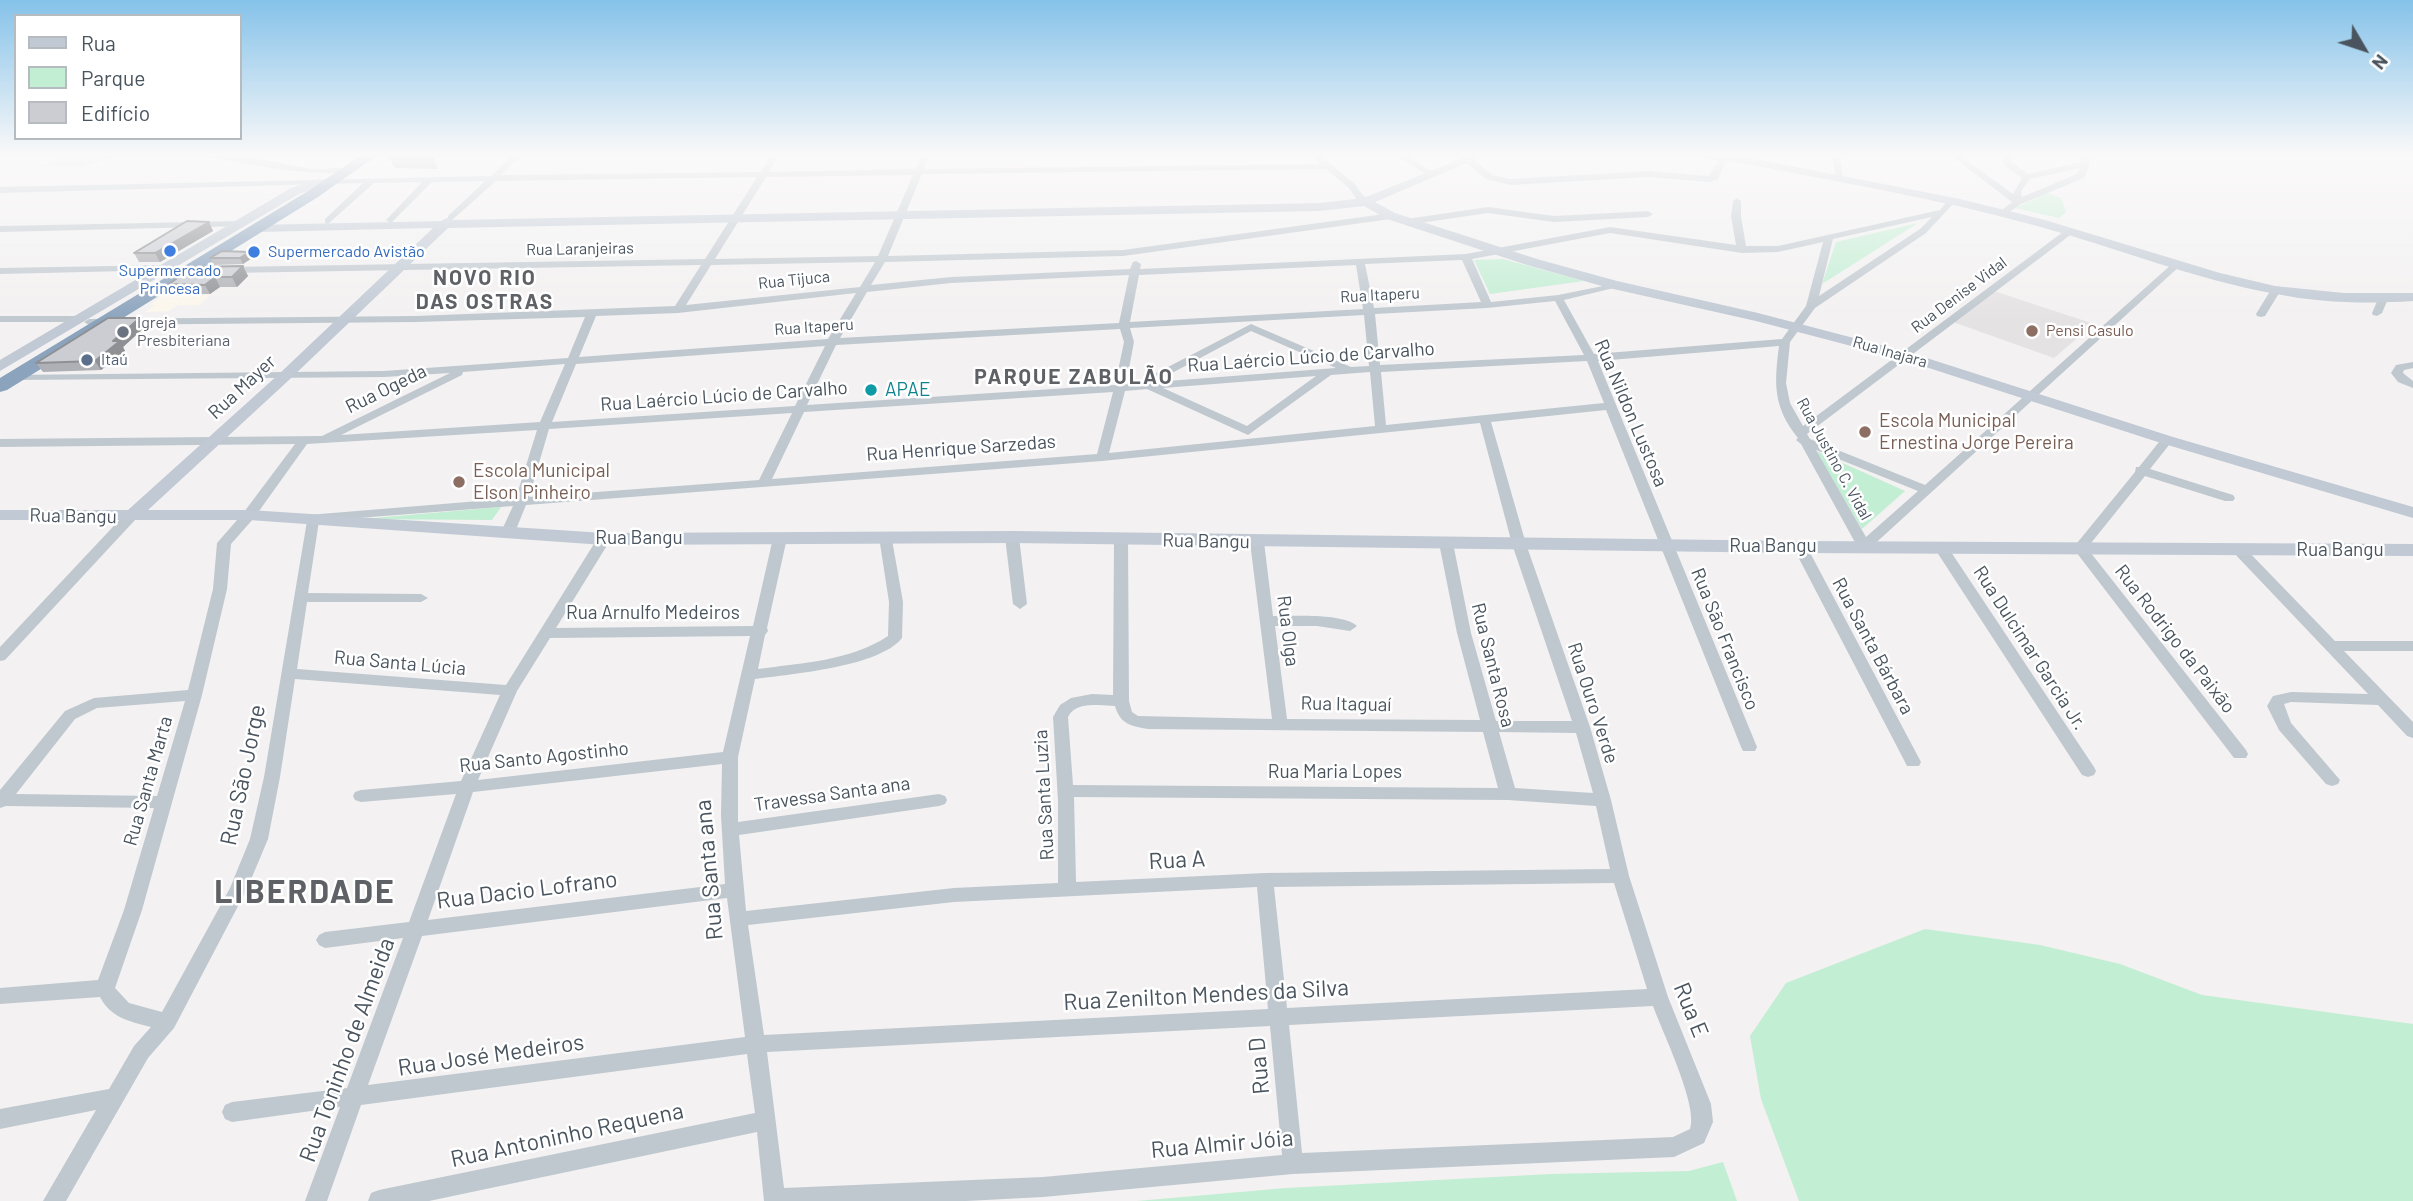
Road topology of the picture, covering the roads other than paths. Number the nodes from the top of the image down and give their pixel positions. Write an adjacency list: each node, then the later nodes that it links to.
1 (263, 210): 28 (street)
2 (276, 210): 62 (highway)
3 (283, 210): 29 (highway)
4 (340, 210): 25 (street)
5 (400, 210): 24 (street)
6 (459, 210): 26 (street, Rua Mayer)
7 (741, 210): 21 (street)
8 (902, 210): 18 (street)
9 (1077, 210): 18 (street)
10 (1381, 210): 22 (street, Rua Inajara)
11 (1488, 210): 27 (street)
12 (1488, 210): 23 (street)
13 (1736, 210): 34 (street)
14 (1932, 210): 33 (street)
15 (1944, 210): 54 (street)
16 (1981, 210): 20 (street)
17 (2007, 210): 20 (street)
18 (901, 213): 21 (street); 38 (street)
19 (1648, 214): 23 (street)
20 (2002, 214): 32 (street)
21 (738, 215): 26 (street); 40 (street)
22 (1391, 216): 27 (street, Rua Inajara); 35 (street, Rua Laranjeiras)
23 (1589, 216): 31 (street)
24 (391, 219): 25 (street); 26 (street)
25 (328, 221): 29 (street)
26 (448, 221): 29 (street); 43 (street, Rua Mayer)
27 (1413, 221): 36 (street, Rua Inajara)
28 (240, 224): 30 (street); 42 (street)
29 (263, 224): 45 (highway)
30 (0, 229)
31 (1610, 230): 34 (street); 36 (street, Rua Tijuca)
32 (2070, 231): 41 (street); 69 (street, Rua Denise Vidal)
33 (1829, 237): 34 (street); 54 (street)
34 (1742, 250)
35 (1140, 251): 38 (street, Rua Laranjeiras); 46 (street)
36 (1502, 252): 37 (street, Rua Tijuca); 47 (street, Rua Inajara)
37 (1466, 257): 39 (street, Rua Tijuca); 53 (street)
38 (882, 259): 40 (street, Rua Laranjeiras); 48 (street)
39 (1360, 261): 46 (street, Rua Tijuca); 56 (street)
40 (709, 262): 43 (street, Rua Laranjeiras); 55 (street)
41 (2176, 265): 49 (street); 82 (street)
42 (166, 268): 44 (street); 62 (street)
43 (397, 268): 45 (street, Rua Laranjeiras); 61 (street, Rua Mayer)
44 (0, 271)
45 (187, 271): 62 (highway)
46 (1133, 271): 48 (street, Rua Tijuca); 64 (street)
47 (1614, 285): 51 (street, Rua Itaperu); 66 (street, Rua Inajara)
48 (866, 288): 55 (street, Rua Tijuca); 67 (street)
49 (2276, 290): 52 (street); 59 (street)
50 (2413, 297): 52 (street)
51 (1558, 298): 53 (street, Rua Itaperu); 70 (street, Rua Nildon Lustosa)
52 (2383, 299): 58 (street)
53 (1487, 305): 56 (street, Rua Itaperu)
54 (1811, 306): 66 (street)
55 (678, 310): 57 (street, Rua Tijuca)
56 (1369, 311): 63 (street, Rua Itaperu); 73 (street)
57 (592, 313): 61 (street, Rua Tijuca); 71 (street)
58 (2377, 313)
59 (2261, 314)
60 (0, 319): 62 (street)
61 (345, 320): 62 (street, Rua Tijuca); 78 (street, Rua Mayer)
62 (87, 321): 65 (street); 77 (highway); 77 (street)
63 (1252, 322): 64 (street, Rua Itaperu); 75 (street); 80 (street)
64 (1124, 324): 67 (street, Rua Itaperu); 81 (street)
65 (0, 325)
66 (1797, 327): 68 (street); 69 (street, Rua Inajara)
67 (832, 342): 71 (street, Rua Itaperu); 84 (street)
68 (1785, 342): 70 (street, Rua Laércio Lúcio de Carvalho); 88 (street, Rua Justino C. Vidal)
69 (1906, 356): 82 (street, Rua Inajara); 88 (street, Rua Denise Vidal)
70 (1591, 358): 73 (street, Rua Laércio Lúcio de Carvalho); 83 (street, Rua Nildon Lustosa)
71 (571, 360): 74 (street, Rua Itaperu); 86 (street)
72 (2413, 365): 79 (street)
73 (1374, 369): 75 (street, Rua Laércio Lúcio de Carvalho); 87 (street)
74 (466, 370): 78 (street, Rua Itaperu); 91 (street, Rua Ogeda)
75 (1350, 370): 76 (street, Rua Laércio Lúcio de Carvalho)
76 (1328, 372): 80 (street, Rua Laércio Lúcio de Carvalho); 89 (street)
77 (4, 376): 78 (street, Rua Itaperu)
78 (285, 377): 93 (street, Rua Mayer)
79 (2413, 385)
80 (1143, 386): 81 (street, Rua Laércio Lúcio de Carvalho); 89 (street)
81 (1120, 388): 84 (street, Rua Laércio Lúcio de Carvalho); 95 (street)
82 (2031, 395): 92 (street, Rua Inajara); 98 (street)
83 (1611, 406): 85 (street, Rua Henrique Sarzedas); 115 (street, Rua Nildon Lustosa)
84 (799, 408): 86 (street, Rua Laércio Lúcio de Carvalho); 97 (street)
85 (1485, 420): 87 (street, Rua Henrique Sarzedas); 114 (street, Rua Ouro Verde)
86 (544, 427): 91 (street, Rua Laércio Lúcio de Carvalho); 100 (street)
87 (1381, 430): 89 (street, Rua Henrique Sarzedas)
88 (1801, 437): 98 (street); 116 (street, Rua Justino C. Vidal)
89 (1249, 438): 95 (street, Rua Henrique Sarzedas)
90 (304, 440): 91 (street, Rua Laércio Lúcio de Carvalho); 93 (street, Rua Laércio Lúcio de Carvalho); 103 (street, Rua Santa Marta)
91 (323, 440)
92 (2167, 440): 96 (street); 101 (street, Rua Inajara)
93 (215, 441): 94 (street, Rua Laércio Lúcio de Carvalho); 104 (street, Rua Mayer)
94 (0, 443)
95 (1102, 457): 97 (street, Rua Henrique Sarzedas)
96 (2140, 470): 99 (street); 119 (street)
97 (764, 482): 100 (street, Rua Henrique Sarzedas)
98 (1927, 490): 116 (street)
99 (2229, 498)
100 (522, 500): 105 (street, Rua Henrique Sarzedas); 106 (street)
101 (2413, 513)
102 (0, 515): 104 (street, Rua Bangu)
103 (249, 515): 104 (street, Rua Bangu); 105 (street, Rua Bangu); 135 (street, Rua Santa Marta)
104 (130, 517): 131 (street, Rua Mayer)
105 (313, 518): 106 (street, Rua Bangu); 122 (street, Rua São Jorge)
106 (508, 532): 110 (street, Rua Bangu)
107 (886, 537): 108 (street, Rua Bangu); 109 (street, Rua Bangu); 133 (street)
108 (1012, 537): 111 (street, Rua Bangu); 124 (street)
109 (780, 538): 110 (street, Rua Bangu); 127 (street, Rua Santa ana)
110 (604, 539): 128 (street, Rua Toninho de Almeida)
111 (1121, 540): 112 (street, Rua Bangu); 137 (street)
112 (1257, 542): 113 (street, Rua Bangu); 125 (street, Rua Olga)
113 (1446, 543): 114 (street, Rua Bangu); 140 (street, Rua Santa Rosa)
114 (1519, 544): 115 (street, Rua Bangu); 141 (street, Rua Ouro Verde)
115 (1666, 545): 118 (street, Rua Bangu); 142 (street, Rua São Francisco)
116 (1864, 546): 117 (street, Rua Bangu); 118 (street, Rua Bangu)
117 (1940, 546): 119 (street, Rua Bangu); 146 (street, Rua Dulcimar Garcia Jr.)
118 (1800, 547): 145 (street, Rua Santa Bárbara)
119 (2080, 548): 120 (street, Rua Bangu); 143 (street, Rua Rodrigo da Paixão)
120 (2238, 549): 121 (street, Rua Bangu); 129 (street)
121 (2413, 550)
122 (301, 597): 123 (street); 132 (street, Rua São Jorge)
123 (421, 598)
124 (1020, 604)
125 (1267, 621): 126 (street); 138 (street, Rua Olga)
126 (1350, 626)
127 (761, 631): 128 (street, Rua Arnulfo Medeiros); 133 (street, Rua Santa ana)
128 (546, 633): 134 (street, Rua Toninho de Almeida)
129 (2329, 646): 130 (street); 136 (street)
130 (2413, 646)
131 (0, 656)
132 (288, 673): 134 (street, Rua Santa Lúcia); 168 (street, Rua São Jorge)
133 (750, 676): 144 (street, Rua Santa ana)
134 (510, 691): 148 (street, Rua Toninho de Almeida)
135 (194, 695): 154 (street); 155 (street, Rua Santa Marta)
136 (2383, 700): 139 (street); 147 (street)
137 (1121, 701): 138 (street, Rua Itaguaí); 149 (street, Rua Santa Luzia)
138 (1280, 724): 140 (street, Rua Itaguaí)
139 (2409, 724)
140 (1488, 727): 141 (street, Rua Itaguaí); 150 (street, Rua Santa Rosa)
141 (1582, 727): 153 (street, Rua Ouro Verde)
142 (1748, 747)
143 (2240, 754)
144 (730, 757): 148 (street, Rua Santo Agostinho); 156 (street, Rua Santa ana)
145 (1913, 762)
146 (2088, 771)
147 (2332, 780)
148 (467, 787): 151 (street, Rua Santo Agostinho); 162 (street, Rua Toninho de Almeida)
149 (1067, 792): 150 (street, Rua Maria Lopes); 160 (street, Rua Santa Luzia)
150 (1508, 794): 153 (street, Rua Maria Lopes)
151 (361, 796)
152 (939, 800): 156 (street, Travessa Santa ana)
153 (1603, 800): 157 (street, Rua Ouro Verde)
154 (0, 801): 155 (street)
155 (165, 802): 164 (street, Rua Santa Marta)
156 (730, 830): 159 (street, Rua Santa ana)
157 (1620, 876): 158 (street, Rua A); 166 (street, Rua E)
158 (1265, 880): 160 (street, Rua A); 167 (street, Rua D)
159 (736, 890): 161 (street, Rua Santa ana); 162 (street, Rua Dacio Lofrano)
160 (1067, 891): 161 (street, Rua A)
161 (738, 919): 169 (street, Rua Santa ana)
162 (417, 927): 163 (street, Rua Dacio Lofrano); 171 (street, Rua Toninho de Almeida)
163 (325, 940)
164 (105, 988): 165 (street); 168 (street)
165 (0, 996)
166 (1659, 997): 167 (street, Rua Zenilton Mendes da Silva); 175 (street, Rua E)
167 (1279, 1015): 169 (street, Rua Zenilton Mendes da Silva); 176 (street, Rua D)
168 (167, 1022): 170 (street, Rua São Jorge)
169 (756, 1044): 171 (street, Rua José Medeiros); 174 (street, Rua Santa ana)
170 (114, 1097): 173 (street); 178 (street, Rua São Jorge)
171 (353, 1098): 172 (street, Rua José Medeiros); 179 (street, Rua Toninho de Almeida)
172 (232, 1112)
173 (0, 1119)
174 (766, 1120): 177 (street, Rua Santa ana); 180 (street, Rua Antoninho Requena)
175 (1674, 1147): 176 (street, Rua Almir Jóia)
176 (1293, 1164): 177 (street, Rua Almir Jóia)
177 (775, 1200)
178 (54, 1201)
179 (316, 1201)
180 (379, 1201)

